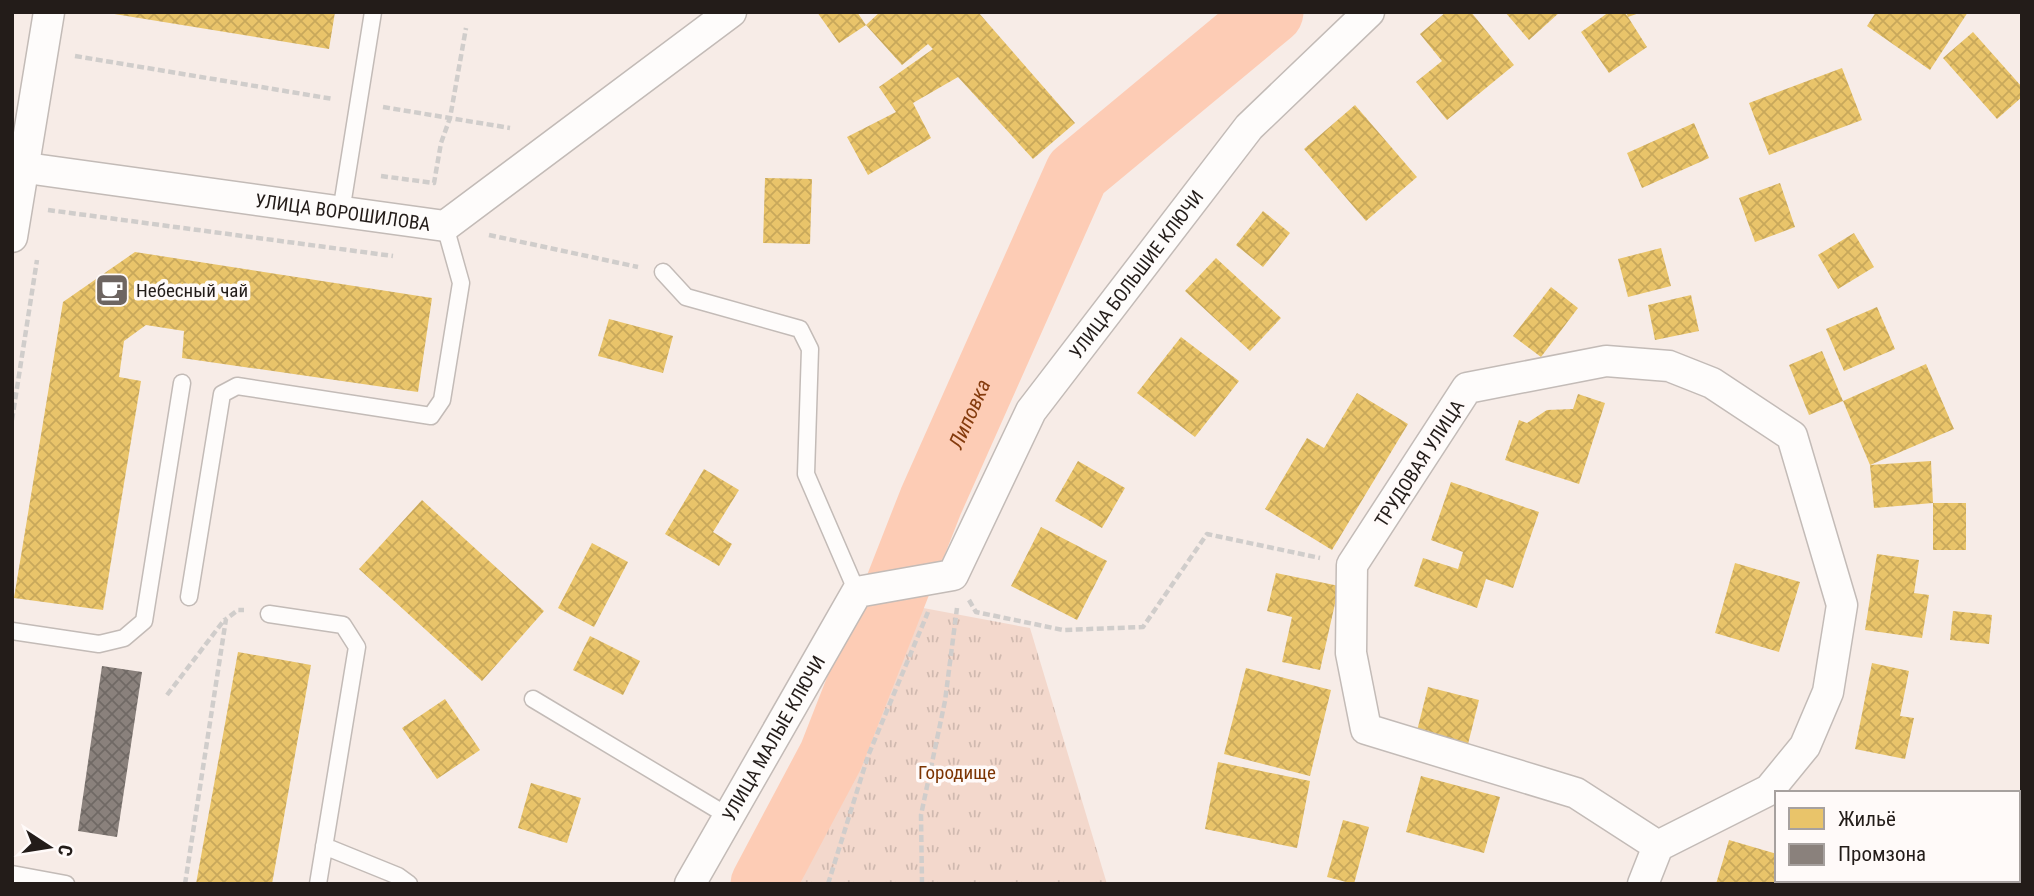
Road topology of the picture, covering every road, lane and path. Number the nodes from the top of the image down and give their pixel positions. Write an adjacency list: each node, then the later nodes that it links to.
1 (49, 12): 10 (street)
2 (373, 12): 7 (lane)
3 (731, 12): 14 (street, УЛИЦА ВОРОШИЛОВА)
4 (1369, 12): 21 (street, УЛИЦА БОЛЬШИЕ КЛЮЧИ)
5 (467, 28): 8 (path)
6 (71, 55): 7 (path)
7 (359, 103): 8 (path); 13 (lane)
8 (450, 118): 9 (path); 11 (path)
9 (510, 128)
10 (18, 167): 13 (street, УЛИЦА ВОРОШИЛОВА); 15 (street)
11 (381, 176)
12 (45, 209): 16 (path)
13 (341, 212): 14 (street, УЛИЦА ВОРОШИЛОВА)
14 (445, 226): 17 (path); 23 (lane)
15 (26, 243): 19 (path)
16 (401, 257)
17 (663, 272): 22 (lane)
18 (182, 383): 28 (lane)
19 (12, 420)
20 (1352, 565): 25 (path); 33 (street); 33 (street, ТРУДОВАЯ УЛИЦА)
21 (953, 575): 22 (street); 40 (path)
22 (857, 592): 31 (street, УЛИЦА МАЛЫЕ КЛЮЧИ)
23 (189, 597)
24 (957, 604): 41 (path)
25 (976, 612)
26 (269, 614): 27 (path); 32 (lane)
27 (226, 619): 29 (path); 36 (path)
28 (12, 631)
29 (167, 695)
30 (533, 699): 31 (lane)
31 (728, 817): 39 (street, УЛИЦА МАЛЫЕ КЛЮЧИ)
32 (324, 846): 37 (lane); 38 (lane)
33 (1658, 846): 42 (street)
34 (12, 874): 35 (lane)
35 (66, 884)
36 (185, 884)
37 (317, 884)
38 (409, 884)
39 (690, 884)
40 (828, 884)
41 (922, 884)
42 (1643, 884)

